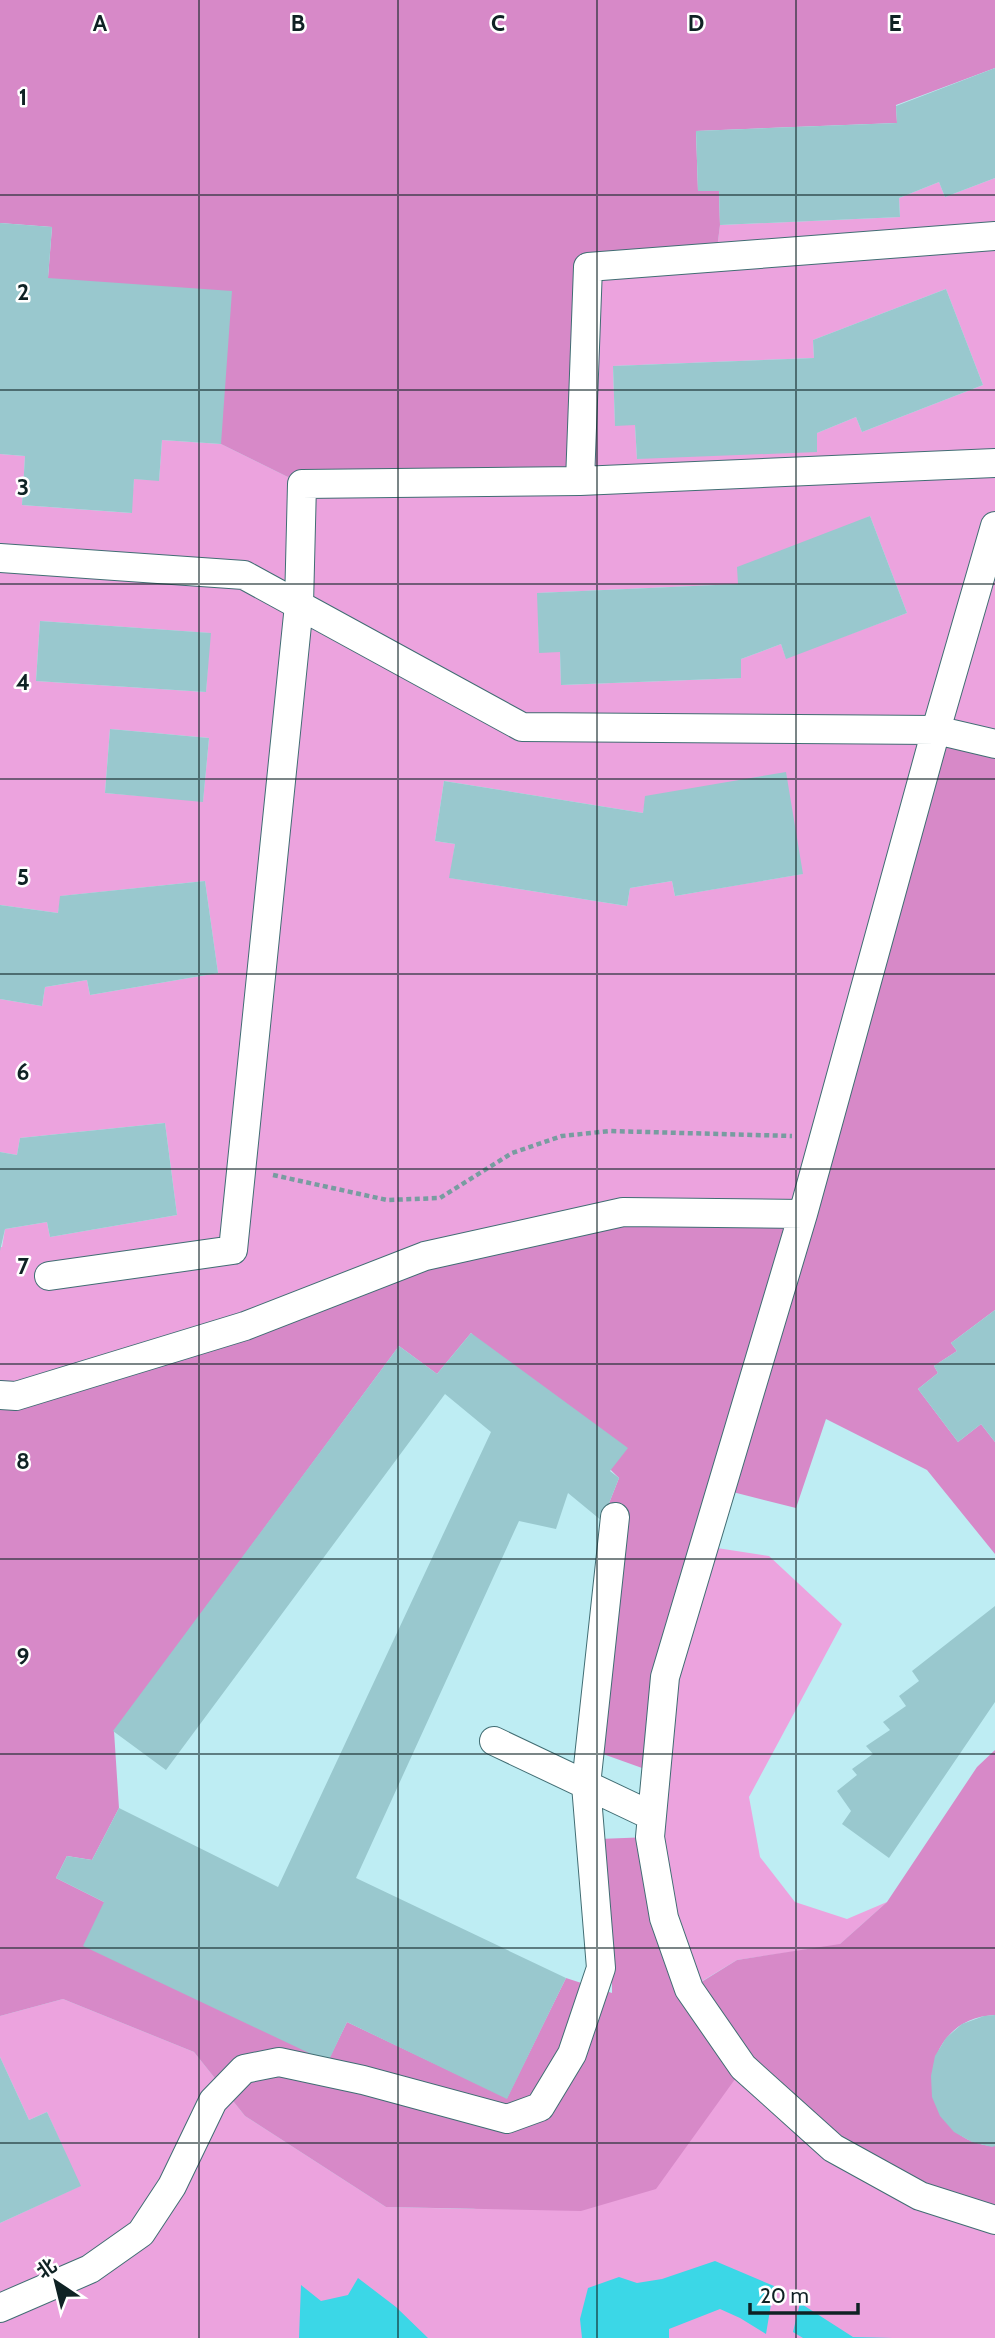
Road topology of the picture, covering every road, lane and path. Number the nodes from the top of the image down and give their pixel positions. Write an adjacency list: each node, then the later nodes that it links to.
1 (995, 236): 3 (street)
2 (995, 463): 3 (street)
3 (580, 481): 6 (street)
4 (995, 526): 7 (street)
5 (0, 558): 6 (street)
6 (299, 605): 7 (street); 10 (street)
7 (936, 730): 8 (street); 9 (street)
8 (995, 744)
9 (824, 1137): 10 (path); 11 (street)
10 (242, 1168): 12 (street)
11 (803, 1214): 13 (street); 17 (street)
12 (49, 1276)
13 (0, 1395)
14 (615, 1517): 16 (street)
15 (494, 1741): 16 (street)
16 (586, 1785): 17 (street); 19 (street)
17 (652, 1816): 18 (street)
18 (995, 2220)
19 (0, 2308)

